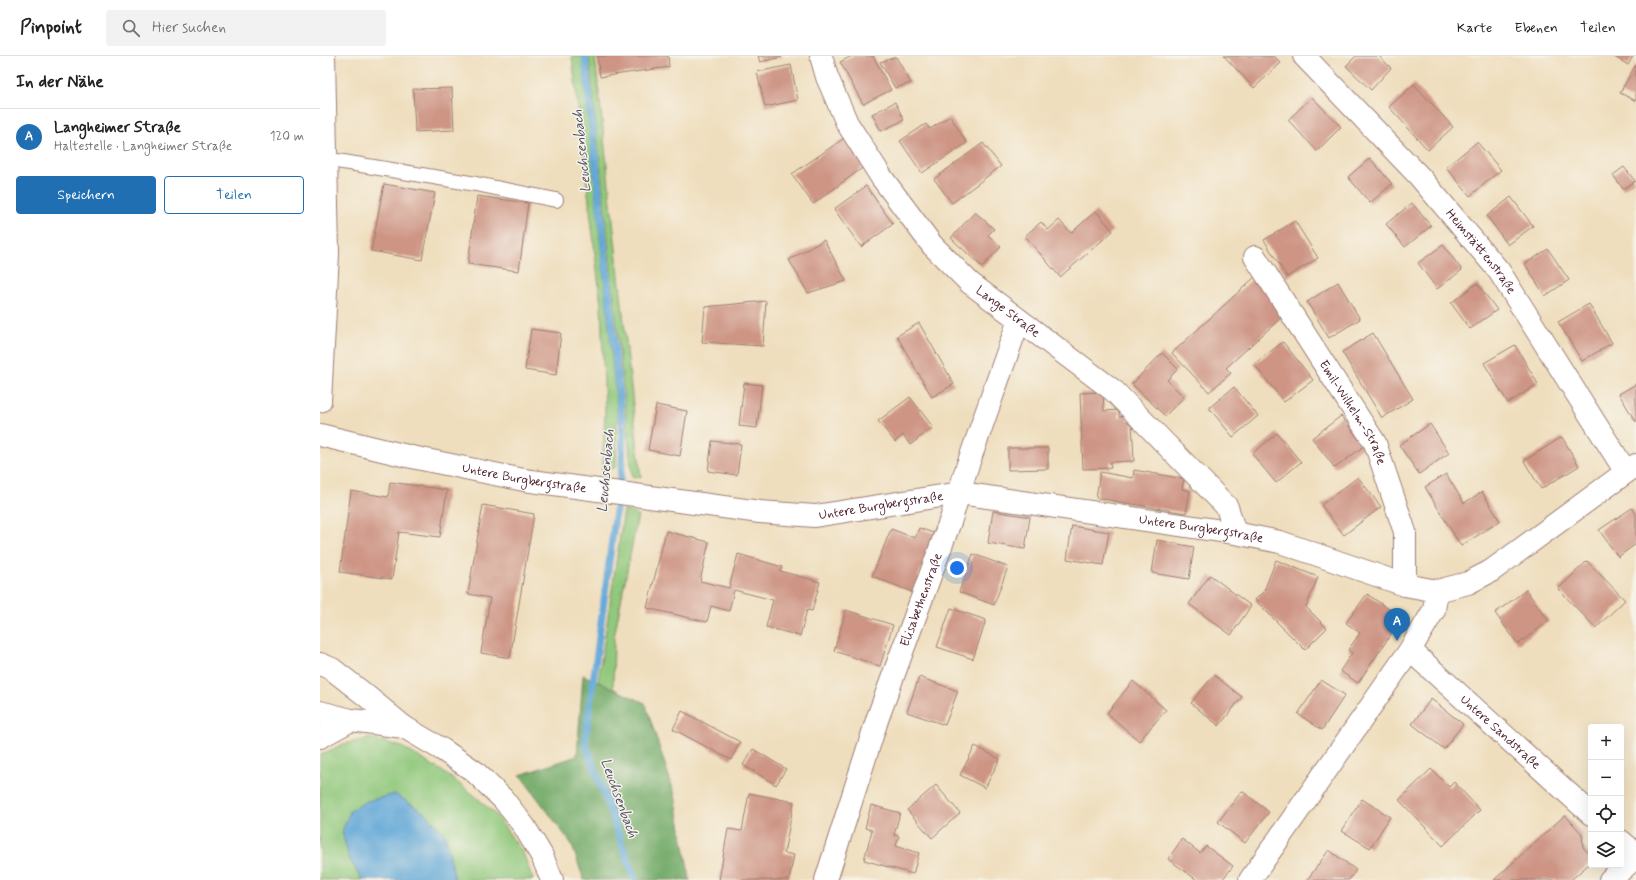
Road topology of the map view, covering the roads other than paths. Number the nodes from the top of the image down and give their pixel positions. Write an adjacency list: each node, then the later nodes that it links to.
1 (324, 56): 4 (main road)
2 (821, 56): 8 (main road, Lange Straße)
3 (1304, 56): 11 (main road, Heimstättenstraße)
4 (326, 159): 5 (lane); 6 (main road)
5 (556, 200)
6 (324, 255): 9 (main road)
7 (1255, 257): 14 (main road, Emil-Wilhelm-Straße)
8 (1019, 320): 12 (main road, Elisabethenstraße); 13 (main road, Lange Straße)
9 (320, 401)
10 (320, 435): 12 (main road, Untere Burgbergstraße)
11 (1631, 469): 15 (main road)
12 (960, 493): 13 (main road, Untere Burgbergstraße); 25 (main road, Elisabethenstraße)
13 (1235, 533): 14 (main road, Untere Burgbergstraße)
14 (1405, 585): 15 (main road, Untere Burgbergstraße)
15 (1437, 591): 16 (main road)
16 (1410, 650): 22 (main road, Untere Sandstraße); 27 (main road)
17 (320, 664): 20 (main road)
18 (320, 712): 19 (main road)
19 (351, 720): 20 (main road); 21 (main road)
20 (404, 727): 26 (main road)
21 (320, 737)
22 (1588, 811)
23 (1624, 844): 24 (main road)
24 (1636, 856): 28 (main road)
25 (830, 877)
26 (552, 880)
27 (1250, 880)
28 (1610, 880)

